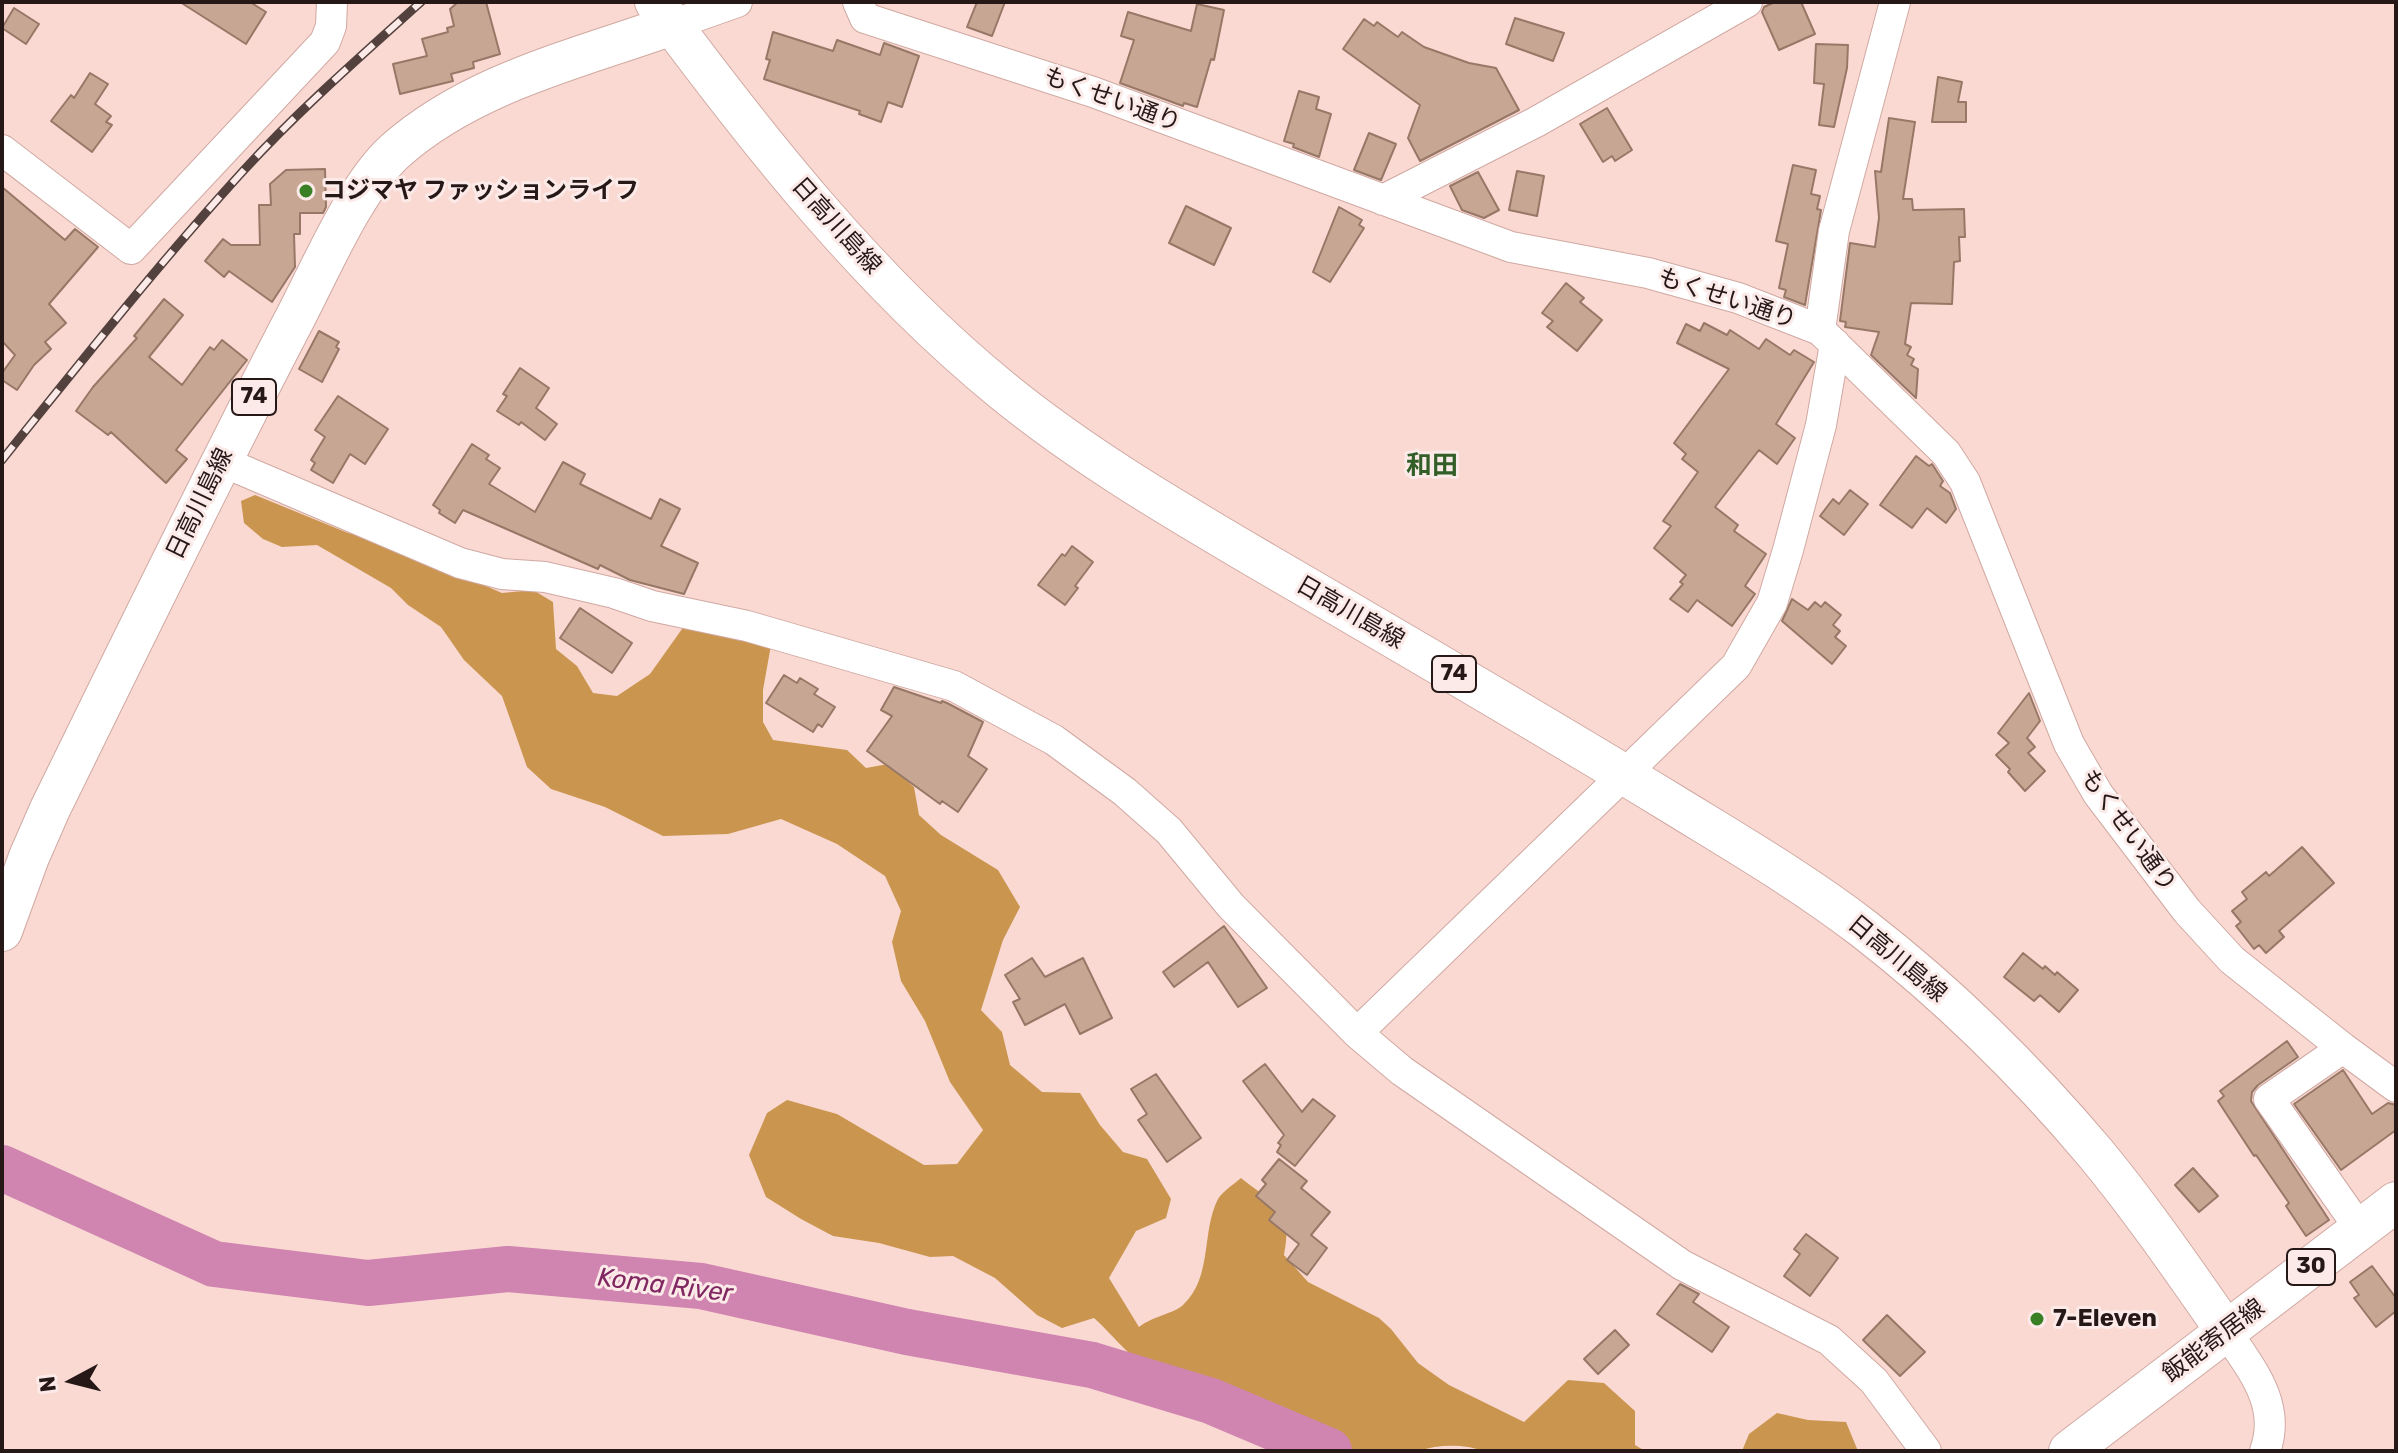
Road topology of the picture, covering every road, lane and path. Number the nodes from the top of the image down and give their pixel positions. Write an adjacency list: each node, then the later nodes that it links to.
1 (332, 2): 7 (street)
2 (737, 2): 6 (street)
3 (858, 2): 8 (street, もくせい通り)
4 (1747, 2): 8 (street)
5 (1895, 2): 9 (street)
6 (664, 14): 10 (main road, 日高川島線 / 74); 11 (main road, 日高川島線 / 74)
7 (2, 150)
8 (1383, 200): 9 (street, もくせい通り)
9 (1828, 337): 11 (street); 14 (street, もくせい通り)
10 (221, 461): 12 (main road, 日高川島線 / 74); 13 (street)
11 (1625, 775): 13 (street); 18 (main road, 日高川島線 / 74)
12 (2, 931)
13 (1357, 1033): 19 (street)
14 (2343, 1048): 15 (street, もくせい通り); 17 (street)
15 (2396, 1087)
16 (2396, 1202): 17 (main road, 飯能寄居線 / 30)
17 (2360, 1229): 18 (main road, 飯能寄居線 / 30)
18 (2226, 1331): 20 (main road, 飯能寄居線 / 30); 21 (street)
19 (1926, 1451)
20 (2069, 1451)
21 (2265, 1451)

